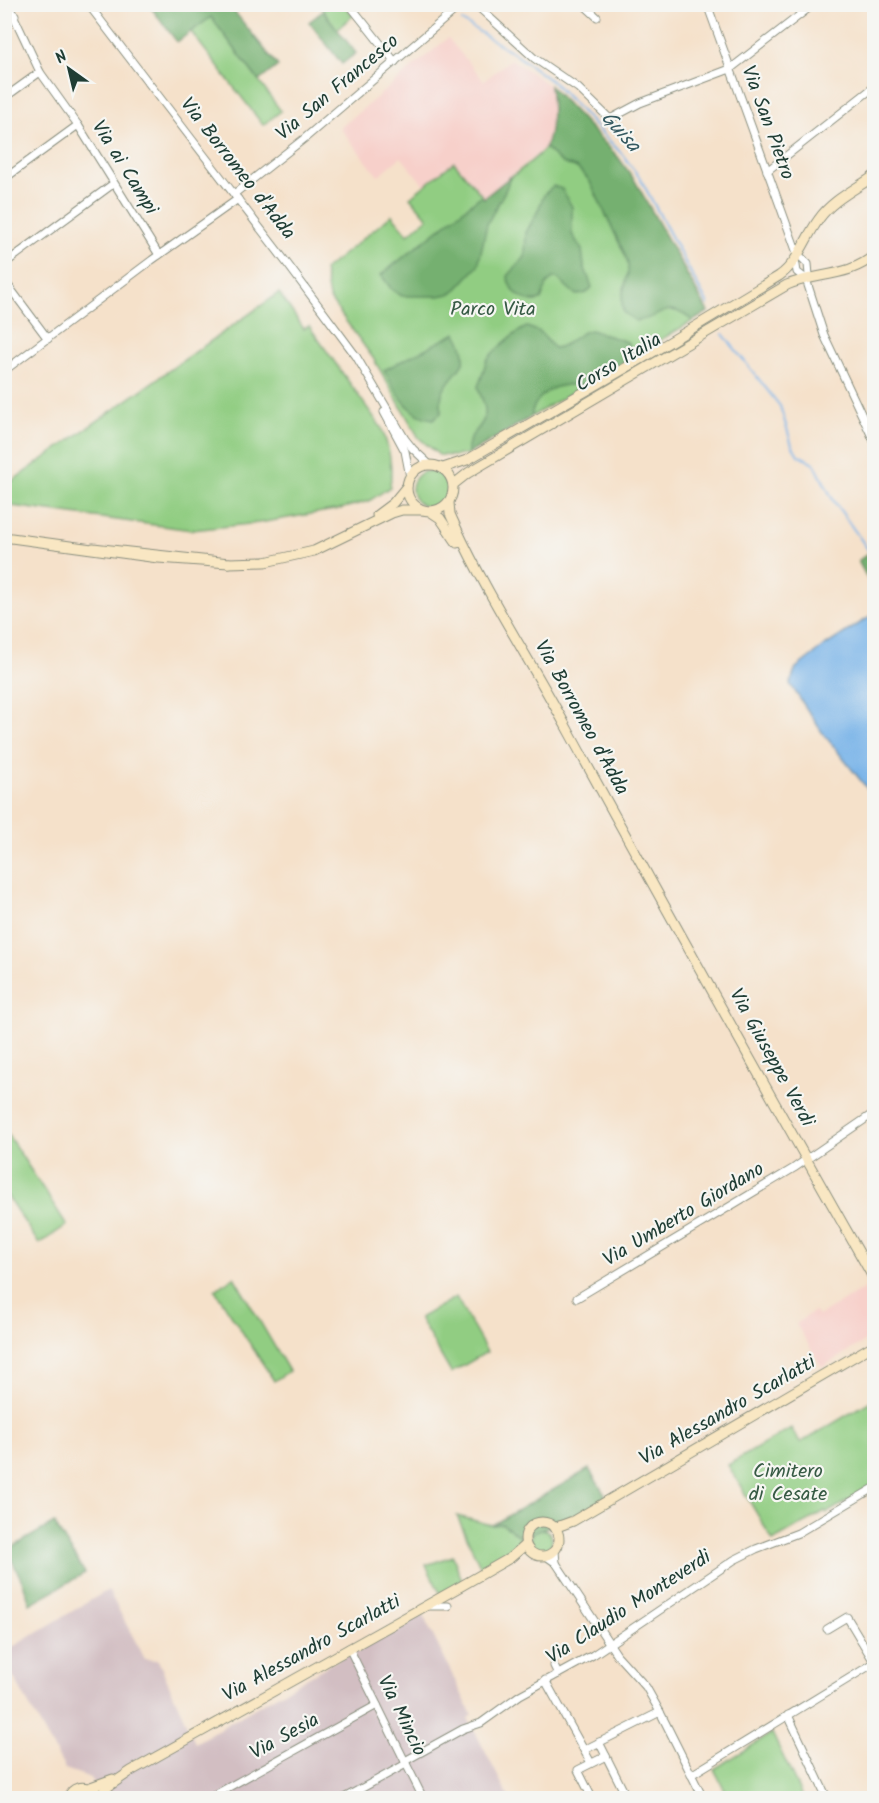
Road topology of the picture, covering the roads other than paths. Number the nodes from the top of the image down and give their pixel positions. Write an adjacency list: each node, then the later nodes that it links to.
1 (8, 4): 9 (street, Via ai Campi)
2 (88, 4): 22 (street, Via Borromeo d'Adda)
3 (349, 4): 12 (street)
4 (462, 4): 12 (street, Via San Francesco)
5 (475, 4): 13 (street)
6 (583, 4): 10 (street)
7 (707, 4): 13 (street, Via San Pietro)
8 (814, 4): 13 (street)
9 (15, 15): 11 (street); 14 (street, Via ai Campi)
10 (597, 17)
11 (4, 21)
12 (394, 62): 22 (street, Via San Francesco)
13 (730, 69): 18 (street, Via San Pietro)
14 (40, 72): 16 (street); 17 (street, Via ai Campi)
15 (874, 87): 18 (street)
16 (4, 98)
17 (78, 125): 20 (street); 21 (street, Via ai Campi)
18 (767, 171): 25 (street, Via San Pietro)
19 (874, 176): 25 (street)
20 (4, 178)
21 (113, 184): 23 (street, Via ai Campi); 26 (street)
22 (236, 197): 23 (street, Via San Francesco); 30 (street, Via Borromeo d'Adda)
23 (159, 255): 29 (street, Via San Francesco)
24 (874, 255): 27 (street, Corso Italia)
25 (796, 256): 27 (street); 27 (street); 34 (street, Corso Italia)
26 (4, 264)
27 (806, 279): 32 (street); 36 (street, Corso Italia)
28 (4, 280): 29 (street)
29 (48, 339): 31 (street, Via San Francesco)
30 (356, 356): 33 (street, Via Borromeo d'Adda); 35 (street, Via Borromeo d'Adda)
31 (4, 371)
32 (874, 441)
33 (430, 465): 34 (street); 35 (street)
34 (442, 468): 36 (street)
35 (408, 482): 38 (street); 41 (street)
36 (454, 484): 37 (street)
37 (449, 503): 39 (street); 42 (street, Via Borromeo d'Adda)
38 (421, 510): 39 (street); 41 (street)
39 (431, 512): 42 (street, Via Borromeo d'Adda)
40 (4, 537): 41 (street)
41 (298, 556)
42 (494, 601): 43 (street, Via Borromeo d'Adda)
43 (636, 854): 45 (street, Via Giuseppe Verdi)
44 (874, 1113): 45 (street, Via Umberto Giordano)
45 (806, 1158): 46 (street, Via Giuseppe Verdi); 47 (street, Via Umberto Giordano)
46 (874, 1279)
47 (577, 1298)
48 (873, 1347): 50 (street, Via Alessandro Scarlatti)
49 (874, 1488): 58 (street, Via Claudio Monteverdi)
50 (556, 1532): 51 (street); 52 (street)
51 (528, 1549): 53 (street); 55 (street, Via Alessandro Scarlatti)
52 (555, 1551): 53 (street); 54 (street)
53 (546, 1556): 54 (street)
54 (555, 1563): 58 (street)
55 (425, 1606): 56 (street); 59 (street, Via Alessandro Scarlatti)
56 (448, 1606)
57 (827, 1629): 60 (street)
58 (609, 1644): 62 (street, Via Claudio Monteverdi); 65 (street)
59 (349, 1648): 64 (street, Via Mincio); 72 (street, Via Alessandro Scarlatti)
60 (874, 1663): 66 (street)
61 (554, 1666): 62 (street)
62 (558, 1674): 63 (street, Via Claudio Monteverdi)
63 (545, 1680): 68 (street); 70 (street, Via Claudio Monteverdi)
64 (377, 1705): 70 (street, Via Mincio); 77 (street, Via Sesia)
65 (660, 1712): 67 (street); 73 (street)
66 (788, 1715): 73 (street); 83 (street)
67 (599, 1742): 68 (street); 69 (street)
68 (584, 1750): 71 (street)
69 (606, 1756): 71 (street); 81 (street)
70 (405, 1762): 78 (street, Via Claudio Monteverdi); 79 (street, Via Mincio)
71 (591, 1763): 80 (street)
72 (131, 1771): 74 (street, Via Alessandro Scarlatti); 76 (street, Via Alessandro Scarlatti)
73 (691, 1775): 82 (street)
74 (88, 1788): 75 (street, Via Alessandro Scarlatti); 76 (street)
75 (68, 1798)
76 (97, 1798)
77 (209, 1798)
78 (344, 1798)
79 (423, 1798)
80 (592, 1798)
81 (627, 1798)
82 (703, 1798)
83 (827, 1798)

